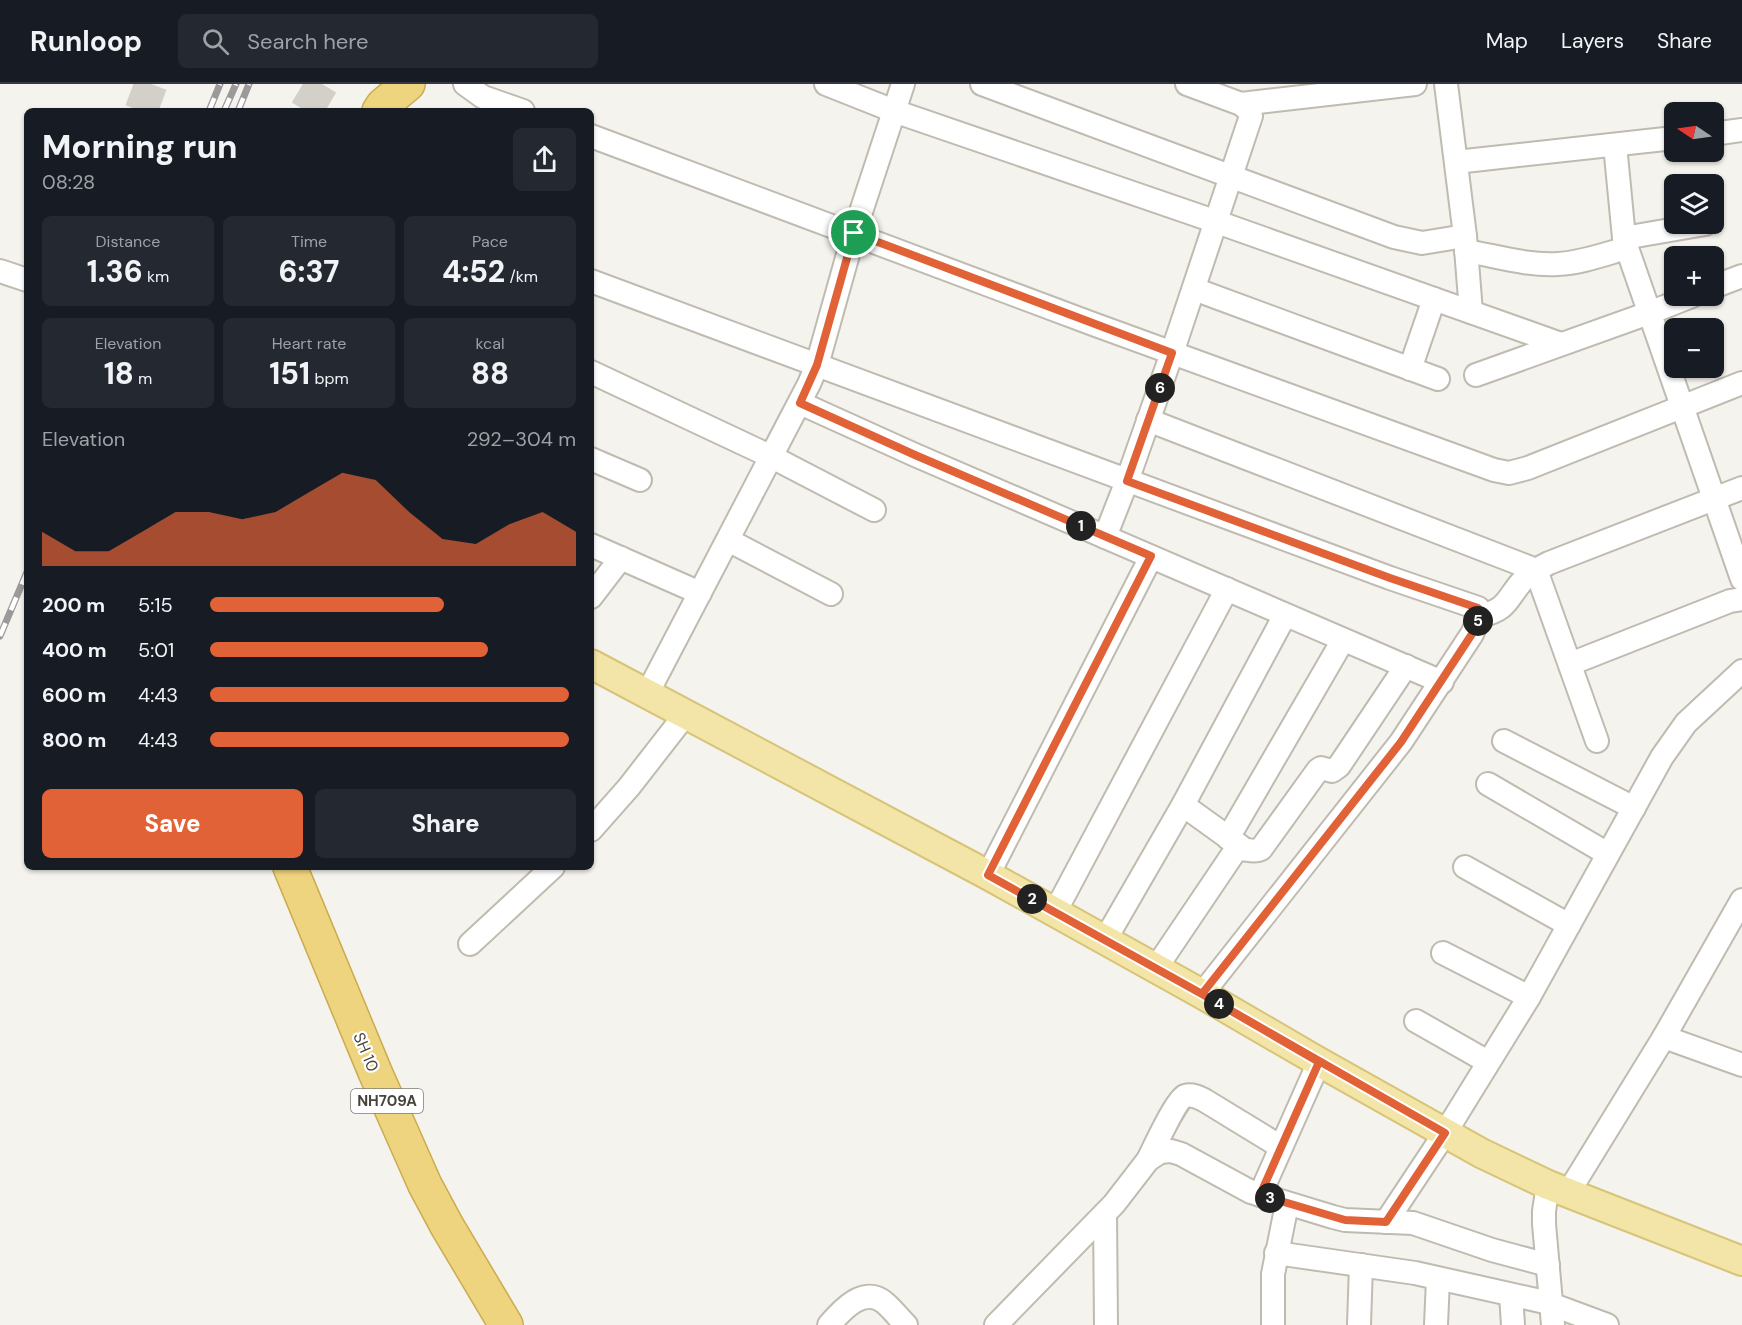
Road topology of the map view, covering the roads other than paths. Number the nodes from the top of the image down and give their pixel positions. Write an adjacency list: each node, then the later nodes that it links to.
1 (379, 84): 11 (highway)
2 (408, 84): 12 (highway)
3 (465, 84): 13 (street)
4 (826, 84): 14 (street)
5 (903, 84): 14 (street)
6 (982, 84): 21 (street)
7 (1187, 84): 10 (street)
8 (1415, 84): 10 (street)
9 (1446, 84): 20 (street)
10 (1241, 104): 21 (street)
11 (359, 108)
12 (381, 108)
13 (514, 108)
14 (894, 111): 22 (street); 23 (street)
15 (1742, 130): 16 (street)
16 (1724, 132)
17 (594, 137): 23 (street)
18 (1664, 139): 19 (street)
19 (1615, 144): 20 (street); 26 (street)
20 (1456, 162): 25 (street)
21 (1232, 176): 22 (street); 25 (street)
22 (1217, 222): 32 (street); 33 (street)
23 (854, 233): 38 (street); 39 (street)
24 (1664, 234): 26 (street)
25 (1465, 243): 26 (street); 35 (street)
26 (1625, 243): 36 (street)
27 (0, 271): 29 (street)
28 (1742, 276): 31 (street)
29 (24, 279)
30 (594, 282): 39 (street)
31 (1724, 283)
32 (1194, 289): 38 (street); 40 (street)
33 (1434, 299): 35 (street); 40 (street)
34 (1667, 306): 36 (street)
35 (1471, 312): 37 (street)
36 (1649, 313): 37 (street); 46 (street)
37 (1561, 344): 42 (street)
38 (1172, 353): 46 (street); 47 (street)
39 (817, 365): 45 (street); 51 (street)
40 (1410, 369): 43 (street)
41 (594, 373): 48 (street)
42 (1476, 375)
43 (1438, 380)
44 (1742, 383): 46 (street)
45 (800, 403): 48 (street); 55 (street)
46 (1682, 407): 53 (street)
47 (1148, 420): 51 (street); 60 (street)
48 (771, 457): 54 (street); 56 (street)
49 (594, 460): 50 (street)
50 (640, 480)
51 (1127, 481): 55 (street); 68 (street)
52 (1742, 488): 53 (street)
53 (1713, 499): 60 (street); 61 (street)
54 (874, 510)
55 (1105, 537): 58 (street)
56 (728, 540): 64 (street); 65 (street)
57 (594, 545): 59 (street)
58 (1151, 556): 62 (street); 89 (street)
59 (621, 558): 63 (street); 64 (street)
60 (1536, 570): 68 (street); 70 (street)
61 (1742, 579)
62 (1227, 589): 67 (street); 91 (street)
63 (594, 593)
64 (700, 593): 75 (street)
65 (831, 594)
66 (1742, 600): 70 (street)
67 (1285, 615): 69 (street); 81 (street)
68 (1480, 616): 74 (street)
69 (1343, 640): 72 (street); 84 (street)
70 (1570, 664): 79 (street)
71 (594, 666): 75 (main road)
72 (1406, 666): 74 (street); 84 (street)
73 (1742, 671): 76 (street)
74 (1442, 682): 97 (street)
75 (647, 694): 77 (main road)
76 (1732, 694): 82 (street)
77 (685, 715): 83 (street); 89 (main road)
78 (1504, 741): 82 (street)
79 (1597, 741)
80 (1488, 784): 85 (street)
81 (1183, 805): 84 (street); 93 (street)
82 (1634, 808): 85 (street)
83 (594, 827)
84 (1236, 843): 96 (street)
85 (1608, 854): 92 (street)
86 (1465, 867): 92 (street)
87 (291, 870): 119 (highway, SH 10 / NH709A)
88 (550, 870): 94 (street)
89 (988, 875): 91 (main road)
90 (1742, 900): 100 (street)
91 (1055, 912): 93 (main road)
92 (1569, 925): 98 (street)
93 (1105, 940): 96 (main road)
94 (470, 944)
95 (1443, 953): 98 (street)
96 (1156, 968): 97 (main road)
97 (1202, 994): 101 (main road)
98 (1529, 997): 102 (street)
99 (1416, 1021): 102 (street)
100 (1664, 1037): 103 (street); 107 (street)
101 (1319, 1062): 104 (main road); 105 (street)
102 (1488, 1062): 104 (street)
103 (1742, 1064)
104 (1445, 1133): 107 (main road); 111 (street)
105 (1281, 1147): 106 (street); 108 (street)
106 (1148, 1160): 108 (street); 110 (street)
107 (1558, 1189): 113 (main road); 115 (street)
108 (1260, 1195): 109 (street)
109 (1287, 1203): 111 (street); 112 (street)
110 (1105, 1214): 122 (street); 123 (street)
111 (1386, 1222): 115 (street)
112 (1276, 1253): 114 (street); 124 (street)
113 (1742, 1261)
114 (1361, 1265): 116 (street); 125 (street)
115 (1548, 1265): 118 (street)
116 (1438, 1279): 117 (street); 126 (street)
117 (1512, 1295): 118 (street); 127 (street)
118 (1553, 1315): 128 (street)
119 (506, 1325)
120 (829, 1325): 121 (street)
121 (906, 1325)
122 (996, 1325)
123 (1106, 1325)
124 (1274, 1325)
125 (1359, 1325)
126 (1436, 1325)
127 (1513, 1325)
128 (1606, 1325)

